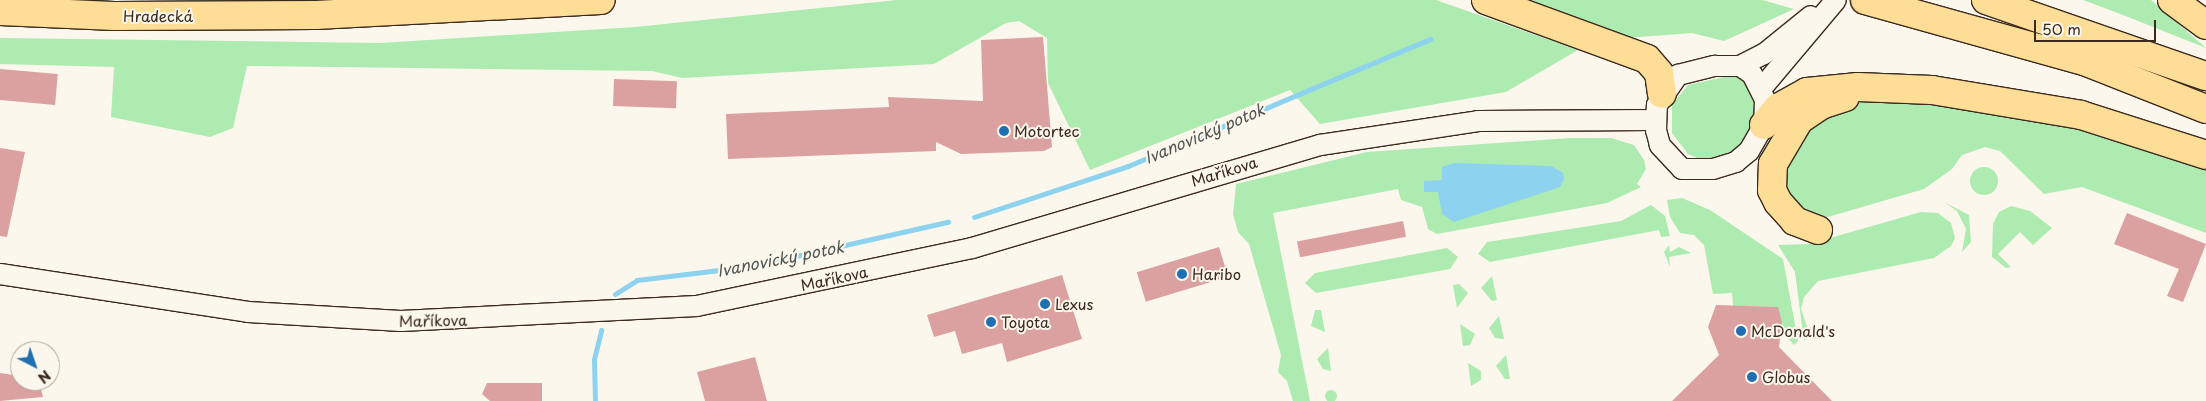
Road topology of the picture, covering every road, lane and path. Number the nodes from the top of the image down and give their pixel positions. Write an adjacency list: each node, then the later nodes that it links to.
1 (601, 0): 8 (highway, Hradecká)
2 (1486, 0): 14 (highway)
3 (1832, 0): 10 (street)
4 (1836, 0): 12 (street)
5 (1865, 0): 15 (highway)
6 (1986, 0): 11 (highway)
7 (2172, 0): 9 (highway)
8 (0, 11)
9 (2206, 26)
10 (1740, 66): 12 (street); 14 (street)
11 (2206, 76)
12 (1761, 89): 16 (street)
13 (1932, 90): 16 (highway); 17 (highway); 18 (highway)
14 (1658, 107): 16 (street); 19 (street, Maříkova)
15 (2206, 109)
16 (1764, 125)
17 (2206, 155)
18 (1818, 230)
19 (0, 274)

